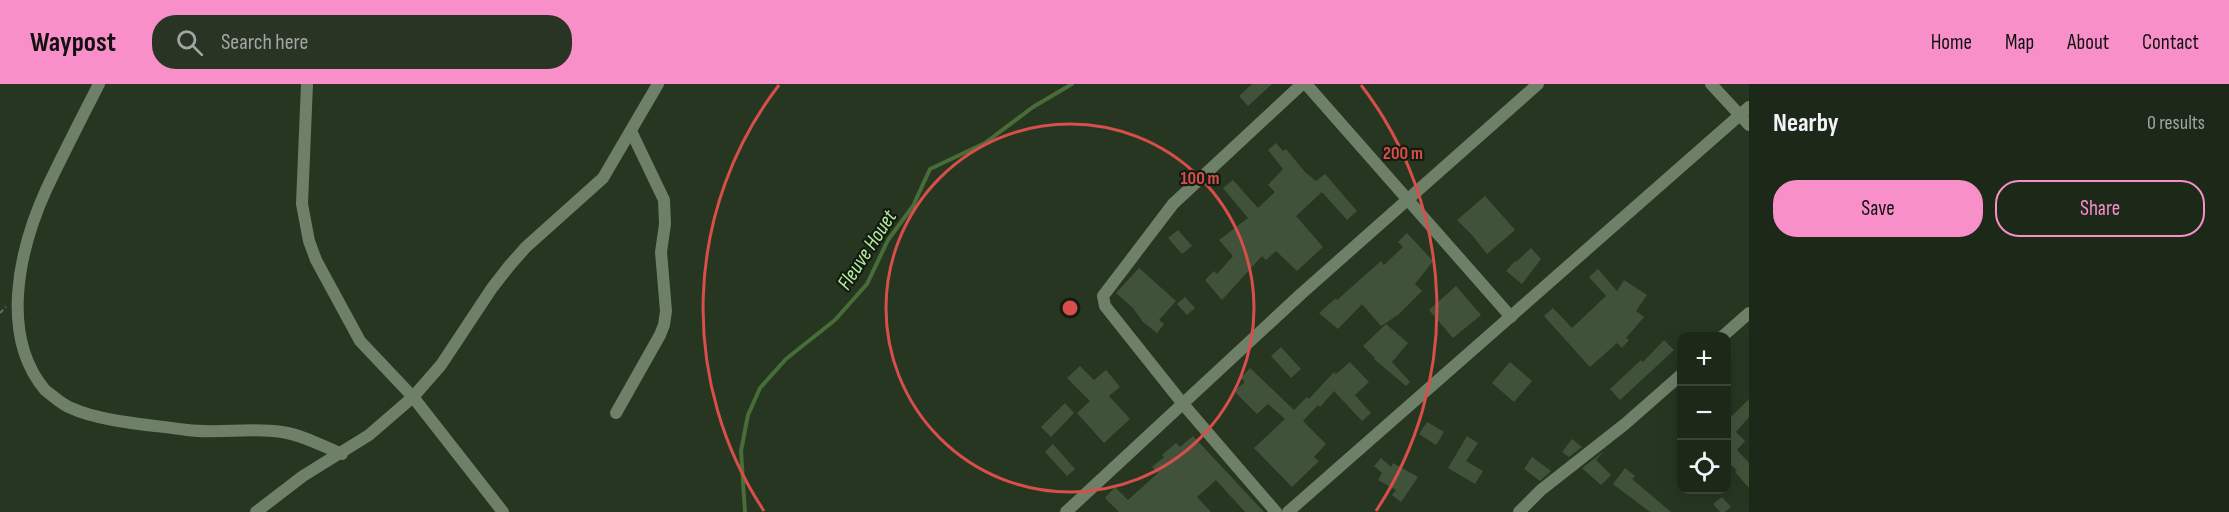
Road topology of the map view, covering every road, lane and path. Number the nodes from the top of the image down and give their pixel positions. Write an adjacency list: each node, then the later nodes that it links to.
1 (99, 84): 11 (street)
2 (307, 84): 17 (street)
3 (657, 84): 9 (street)
4 (1304, 84): 10 (street); 18 (street)
5 (1539, 84): 10 (street)
6 (1711, 84): 7 (street)
7 (1744, 111): 8 (street); 14 (street)
8 (1749, 125)
9 (631, 131): 17 (street); 19 (street)
10 (1407, 200): 14 (street); 18 (street)
11 (10, 303): 12 (path); 20 (street)
12 (0, 313)
13 (1749, 313): 15 (street)
14 (1511, 316): 25 (street)
15 (1728, 332)
16 (1677, 378): 26 (street)
17 (413, 397): 20 (street); 22 (street)
18 (1183, 404): 23 (street); 24 (street)
19 (616, 413)
20 (342, 453): 21 (street)
21 (256, 512)
22 (503, 512)
23 (1066, 512)
24 (1276, 512)
25 (1288, 512)
26 (1519, 512)

